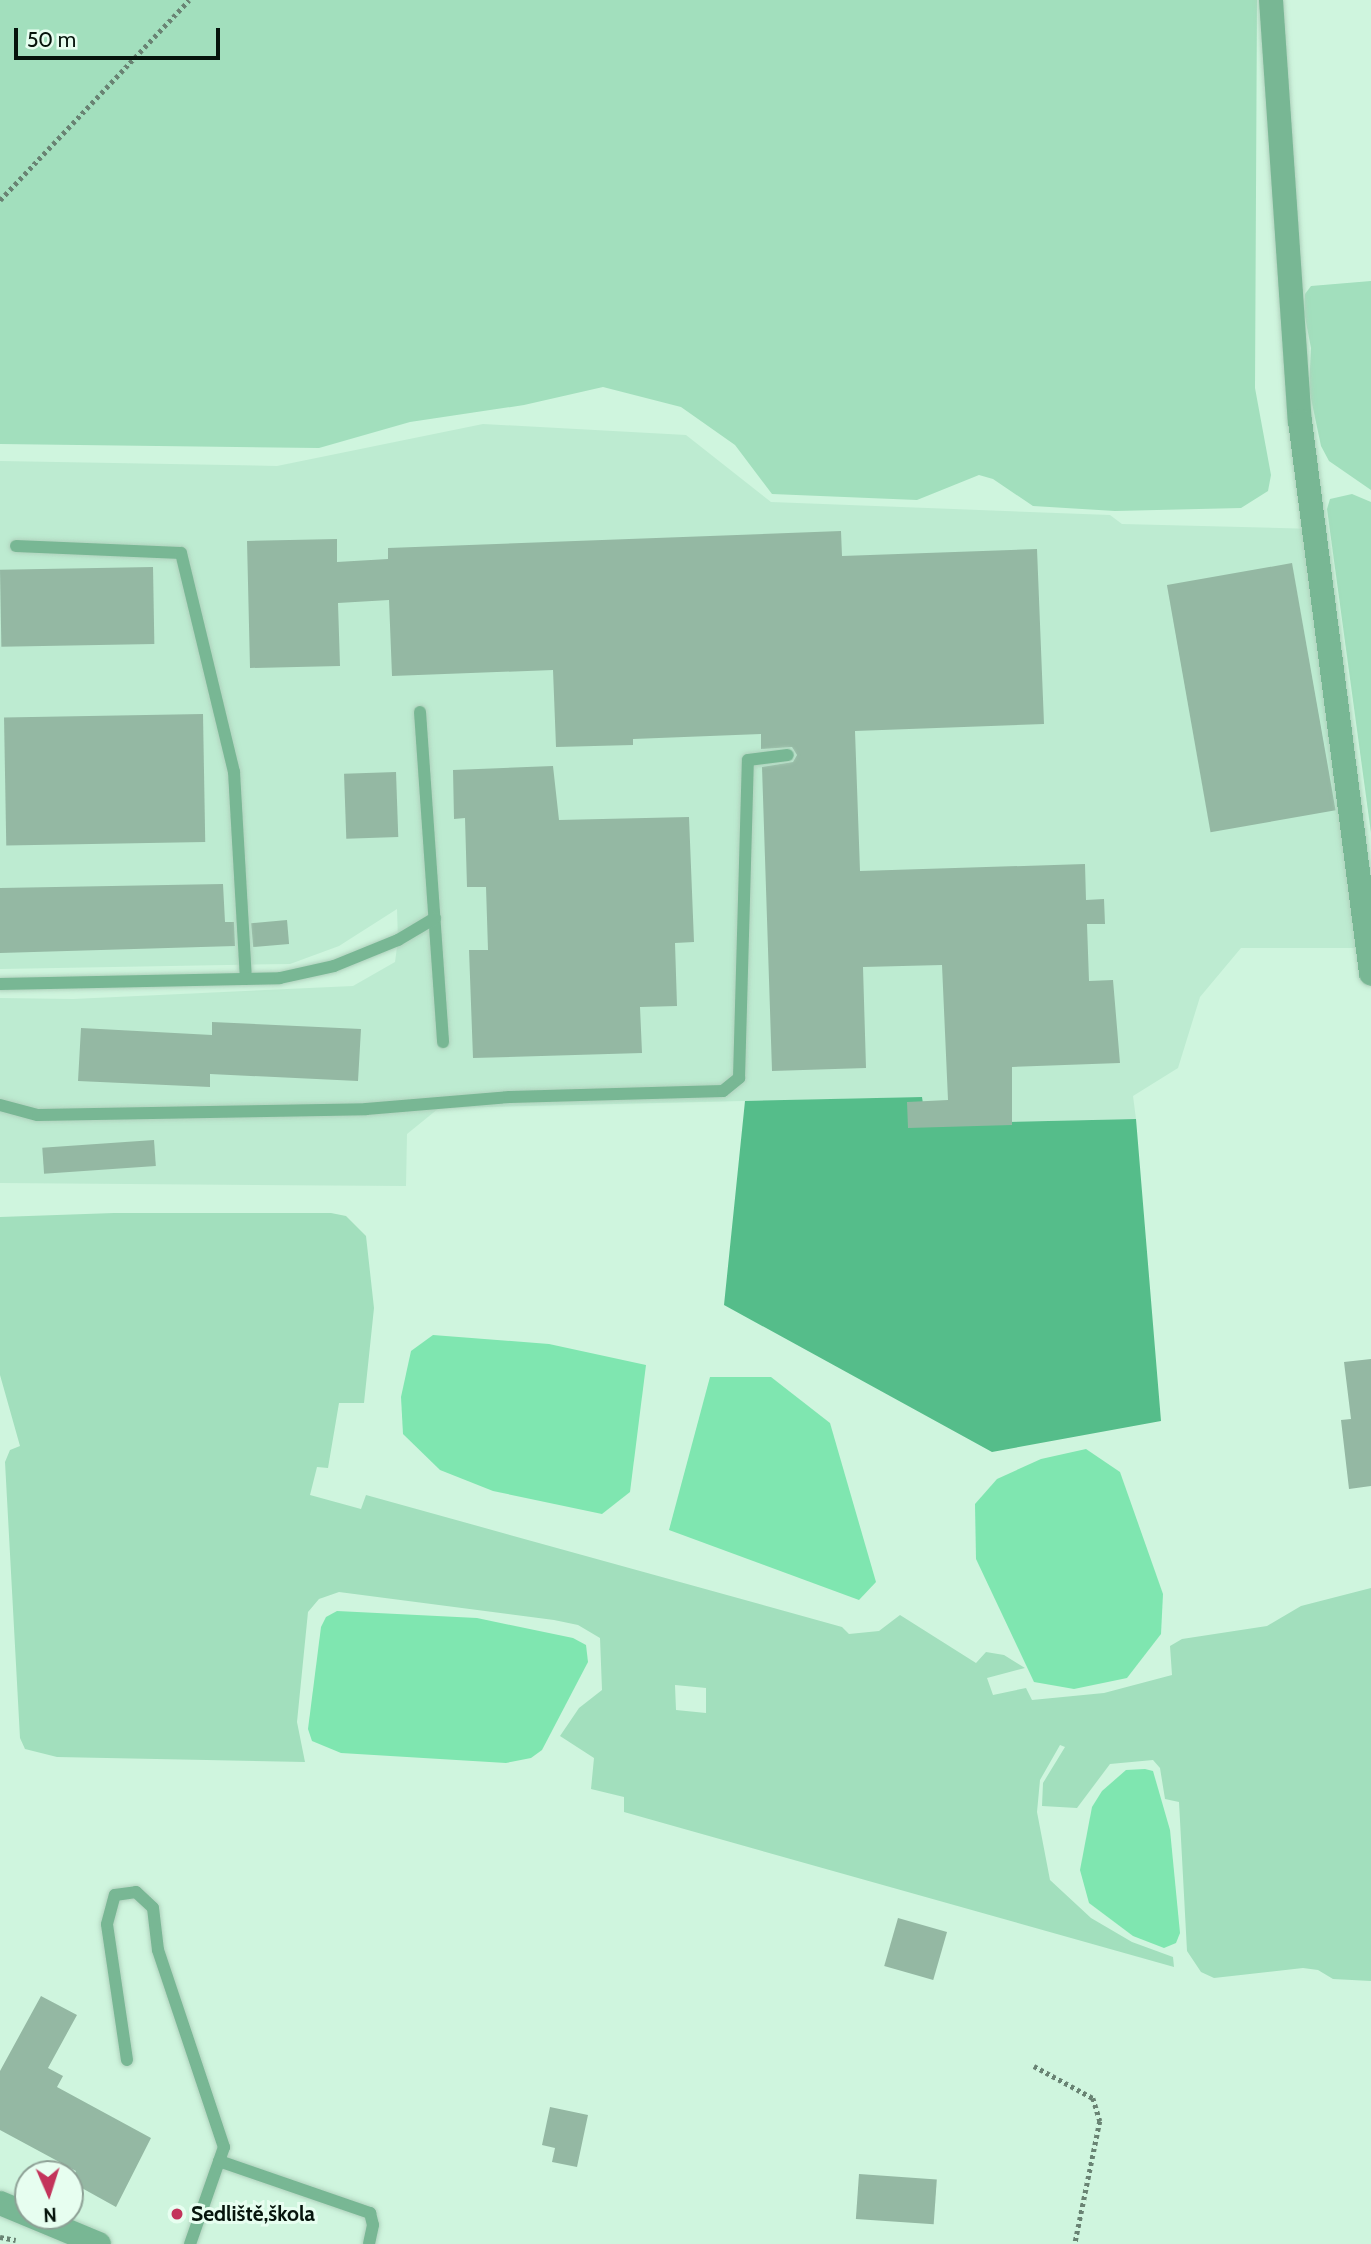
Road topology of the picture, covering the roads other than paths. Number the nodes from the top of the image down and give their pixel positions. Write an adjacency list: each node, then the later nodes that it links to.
1 (1271, 0): 6 (street)
2 (16, 546): 7 (lane)
3 (420, 712): 5 (lane)
4 (788, 755): 10 (lane)
5 (435, 918): 7 (lane); 9 (lane)
6 (1371, 973)
7 (246, 979): 8 (lane)
8 (0, 984)
9 (443, 1042)
10 (0, 1105)
11 (127, 2060): 12 (lane)
12 (219, 2161): 16 (lane); 17 (lane)
13 (0, 2203): 14 (street)
14 (70, 2239): 15 (street)
15 (99, 2244)
16 (190, 2244)
17 (369, 2244)

